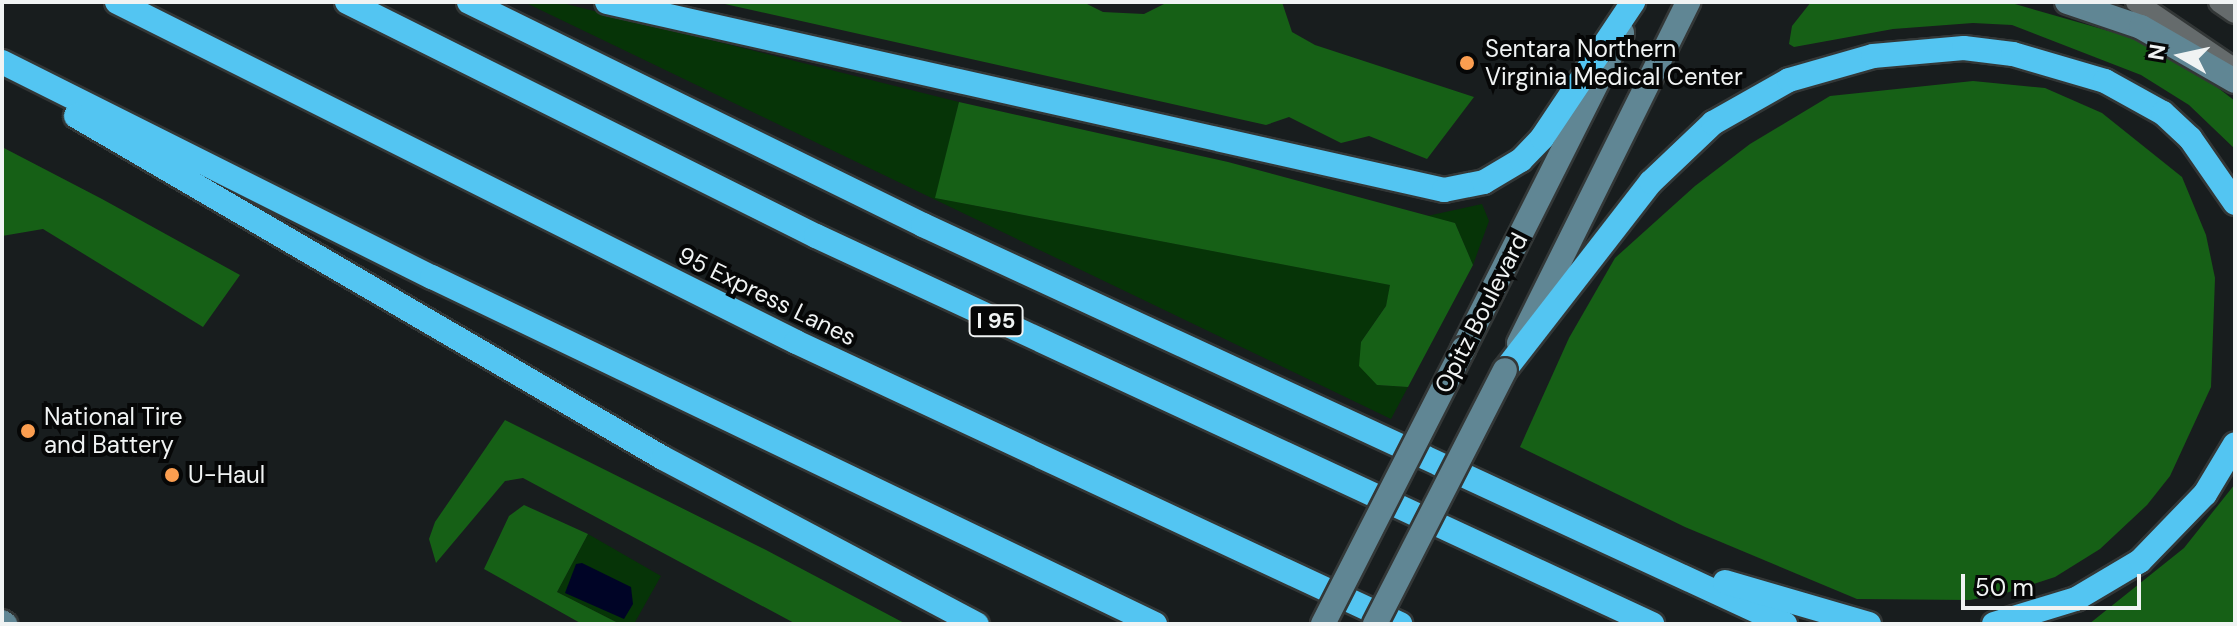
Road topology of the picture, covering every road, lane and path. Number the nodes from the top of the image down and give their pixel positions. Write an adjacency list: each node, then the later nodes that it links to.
1 (117, 2): 25 (highway, 95 Express Lanes)
2 (347, 2): 26 (highway, I 95)
3 (469, 2): 20 (highway)
4 (607, 2): 5 (highway)
5 (1635, 2): 23 (main road, Opitz Boulevard, bridge)
6 (1688, 2): 12 (main road, Opitz Boulevard)
7 (1702, 2): 12 (main road)
8 (2067, 2): 16 (main road)
9 (2136, 2): 14 (street)
10 (2219, 2): 11 (street)
11 (2235, 13)
12 (1663, 51): 18 (main road, Opitz Boulevard)
13 (2, 62): 22 (highway)
14 (2235, 69)
15 (2, 72): 21 (highway)
16 (2235, 81)
17 (2235, 203): 18 (highway)
18 (1505, 370): 24 (main road, Opitz Boulevard, bridge)
19 (2235, 444): 29 (highway)
20 (1606, 542): 27 (highway); 28 (highway)
21 (977, 624)
22 (1155, 624)
23 (1323, 624)
24 (1375, 624)
25 (1400, 624)
26 (1652, 624)
27 (1785, 624)
28 (1869, 624)
29 (1994, 624)

